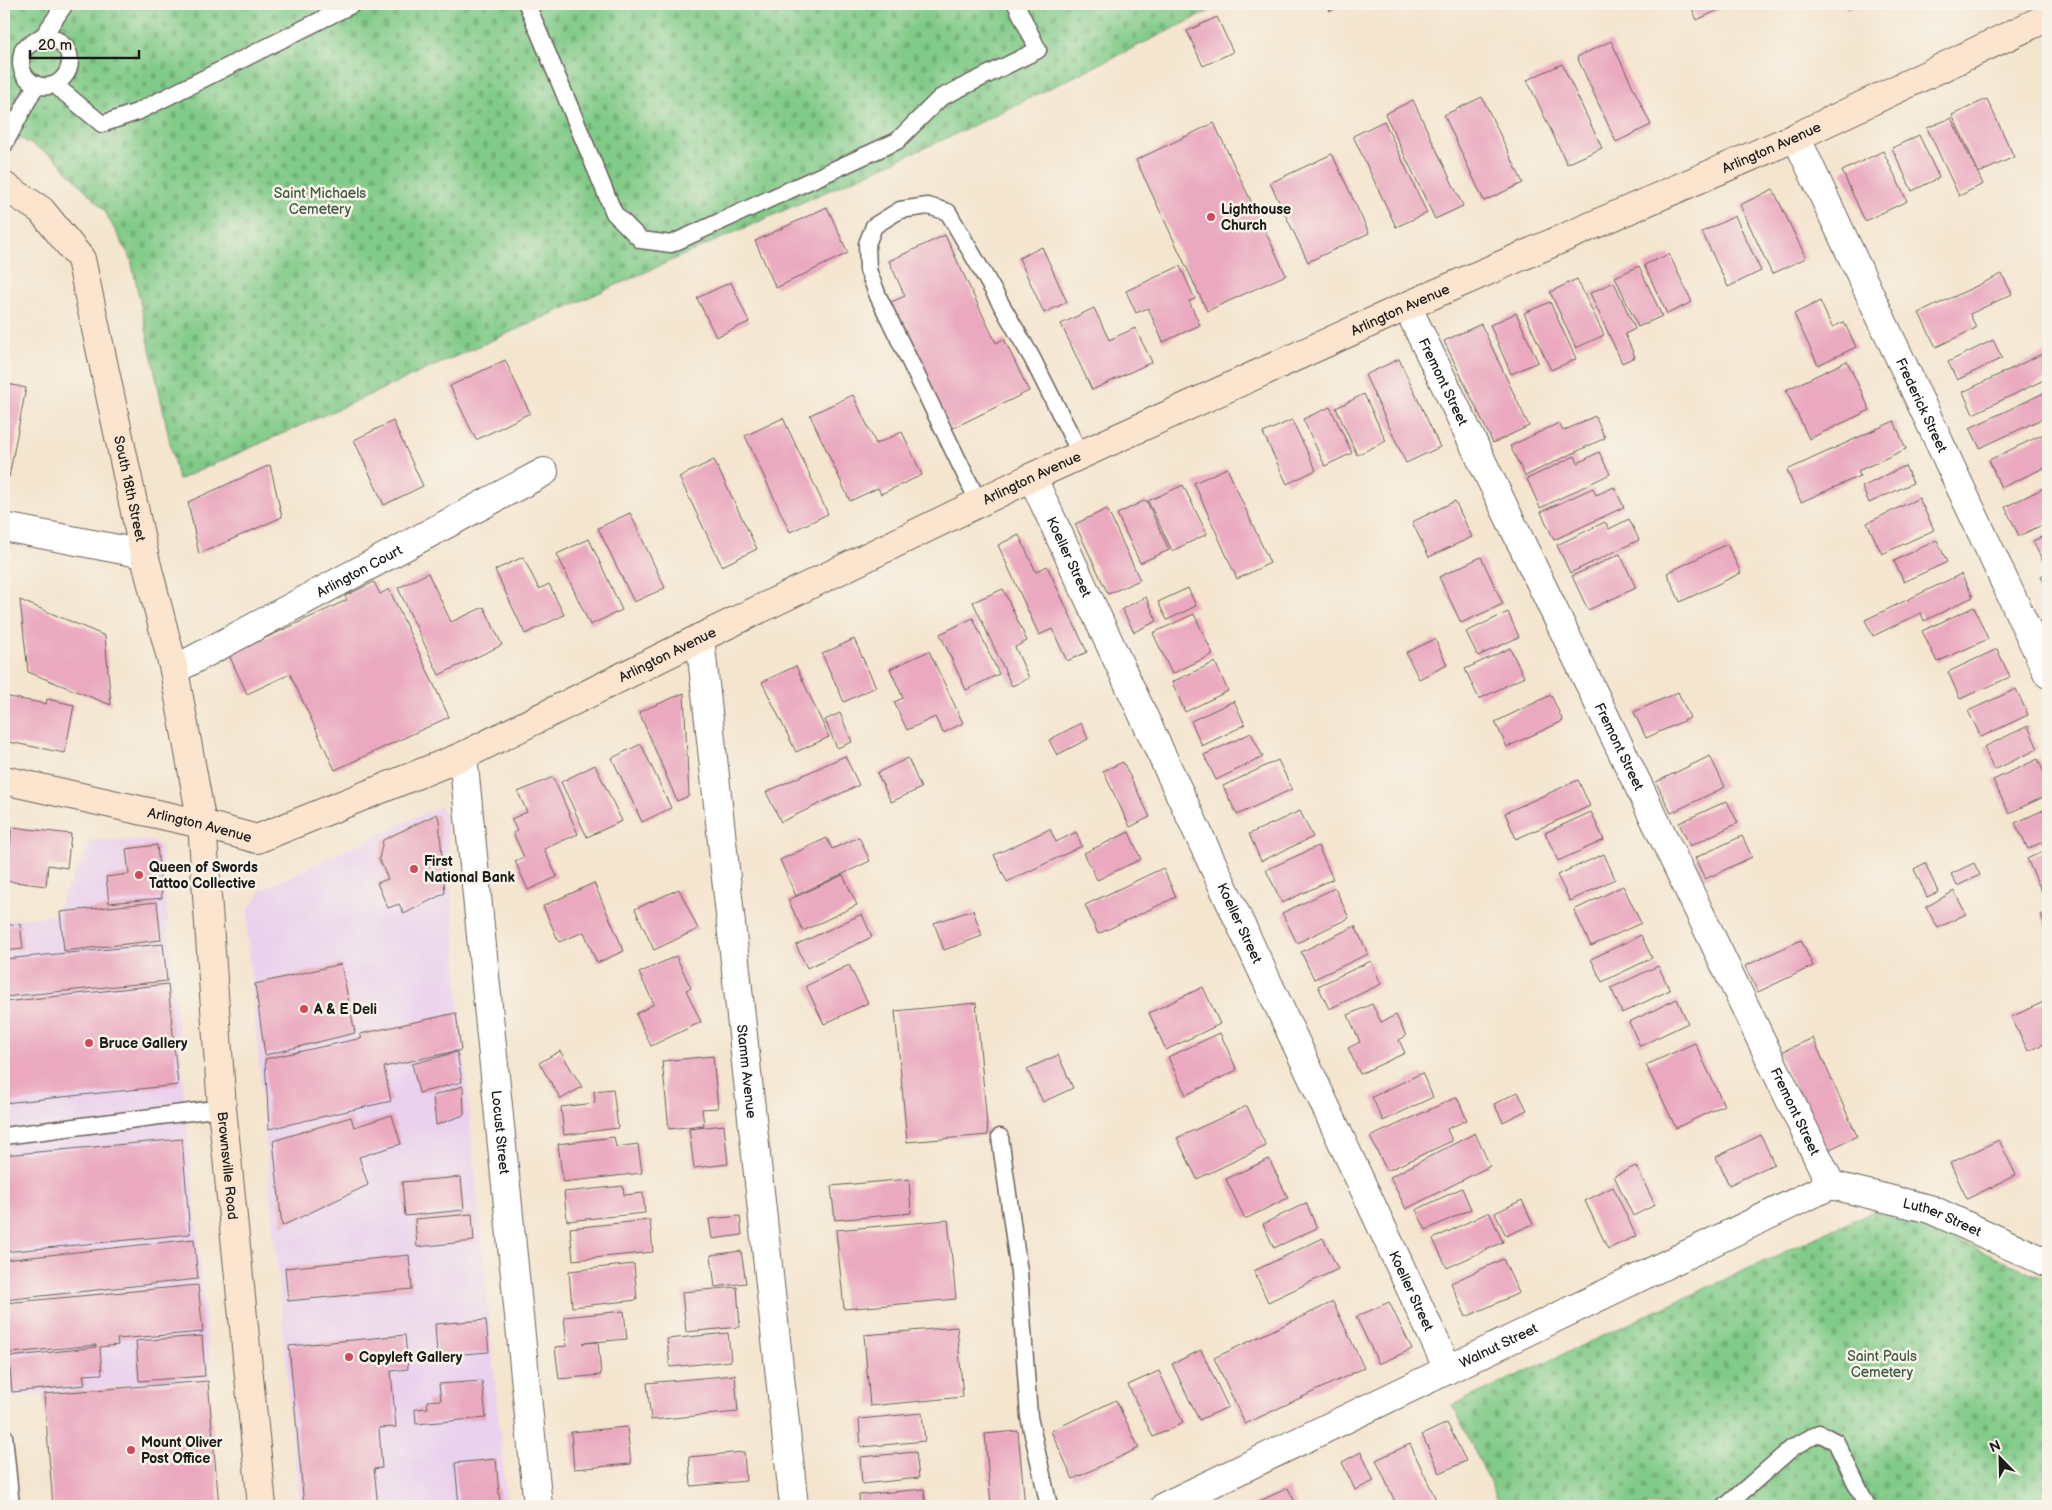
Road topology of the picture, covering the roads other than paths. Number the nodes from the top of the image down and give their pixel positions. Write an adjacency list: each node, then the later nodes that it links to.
1 (64, 4): 6 (lane)
2 (353, 4): 7 (lane)
3 (527, 4): 4 (lane)
4 (1016, 4)
5 (2048, 17): 9 (main road, Arlington Avenue)
6 (44, 35): 7 (lane); 8 (lane)
7 (55, 84): 8 (lane)
8 (36, 85): 10 (lane)
9 (1796, 137): 12 (main road, Arlington Avenue); 21 (street, Frederick Street)
10 (4, 146)
11 (4, 186): 18 (main road, South 18th Street)
12 (1407, 306): 13 (main road, Arlington Avenue); 28 (street, Fremont Street)
13 (1081, 455): 15 (main road, Arlington Avenue); 16 (lane)
14 (544, 472): 20 (street, Arlington Court)
15 (1032, 477): 16 (main road, Arlington Avenue); 30 (street, Koeller Street)
16 (979, 503): 19 (main road, Arlington Avenue)
17 (4, 527): 18 (street)
18 (144, 554): 20 (main road, South 18th Street)
19 (700, 638): 22 (main road, Arlington Avenue); 35 (street, Stamm Avenue)
20 (174, 670): 24 (main road, South 18th Street)
21 (2048, 674)
22 (463, 756): 24 (main road, Arlington Avenue); 34 (street, Locust Street)
23 (4, 780): 24 (main road, Arlington Avenue)
24 (202, 824): 25 (main road, Brownsville Road)
25 (222, 1108): 26 (lane); 33 (main road, Brownsville Road)
26 (4, 1136)
27 (1000, 1136): 36 (lane)
28 (1831, 1185): 29 (street, Luther Street); 30 (street, Walnut Street)
29 (2048, 1263)
30 (1448, 1369): 37 (street, Walnut Street)
31 (4, 1436): 32 (lane)
32 (11, 1506)
33 (262, 1506)
34 (538, 1506)
35 (794, 1506)
36 (1049, 1506)
37 (1165, 1506)
38 (1726, 1506): 39 (lane)
39 (1867, 1506)

